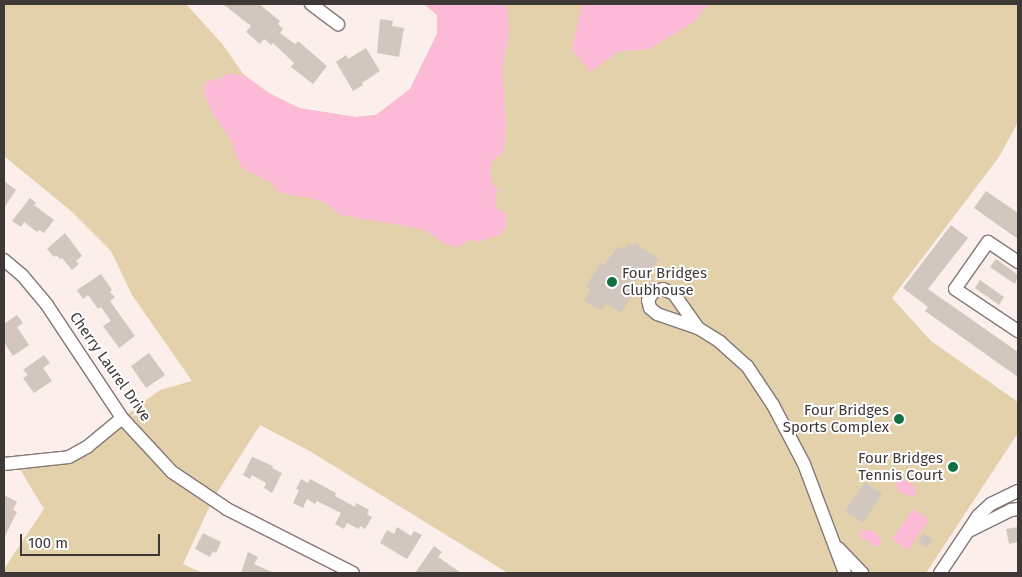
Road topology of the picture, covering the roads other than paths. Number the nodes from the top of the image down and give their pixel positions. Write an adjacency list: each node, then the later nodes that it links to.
1 (311, 4): 2 (street)
2 (338, 24)
3 (4, 260): 7 (street, Cherry Laurel Drive)
4 (1018, 262): 6 (street)
5 (698, 328): 12 (street)
6 (1018, 331)
7 (122, 418): 8 (street); 13 (street, Cherry Laurel Drive)
8 (4, 464)
9 (1018, 491): 11 (street)
10 (1018, 509): 11 (street)
11 (970, 530): 16 (street)
12 (833, 543): 14 (street); 15 (street)
13 (353, 573)
14 (845, 573)
15 (862, 573)
16 (940, 573)

